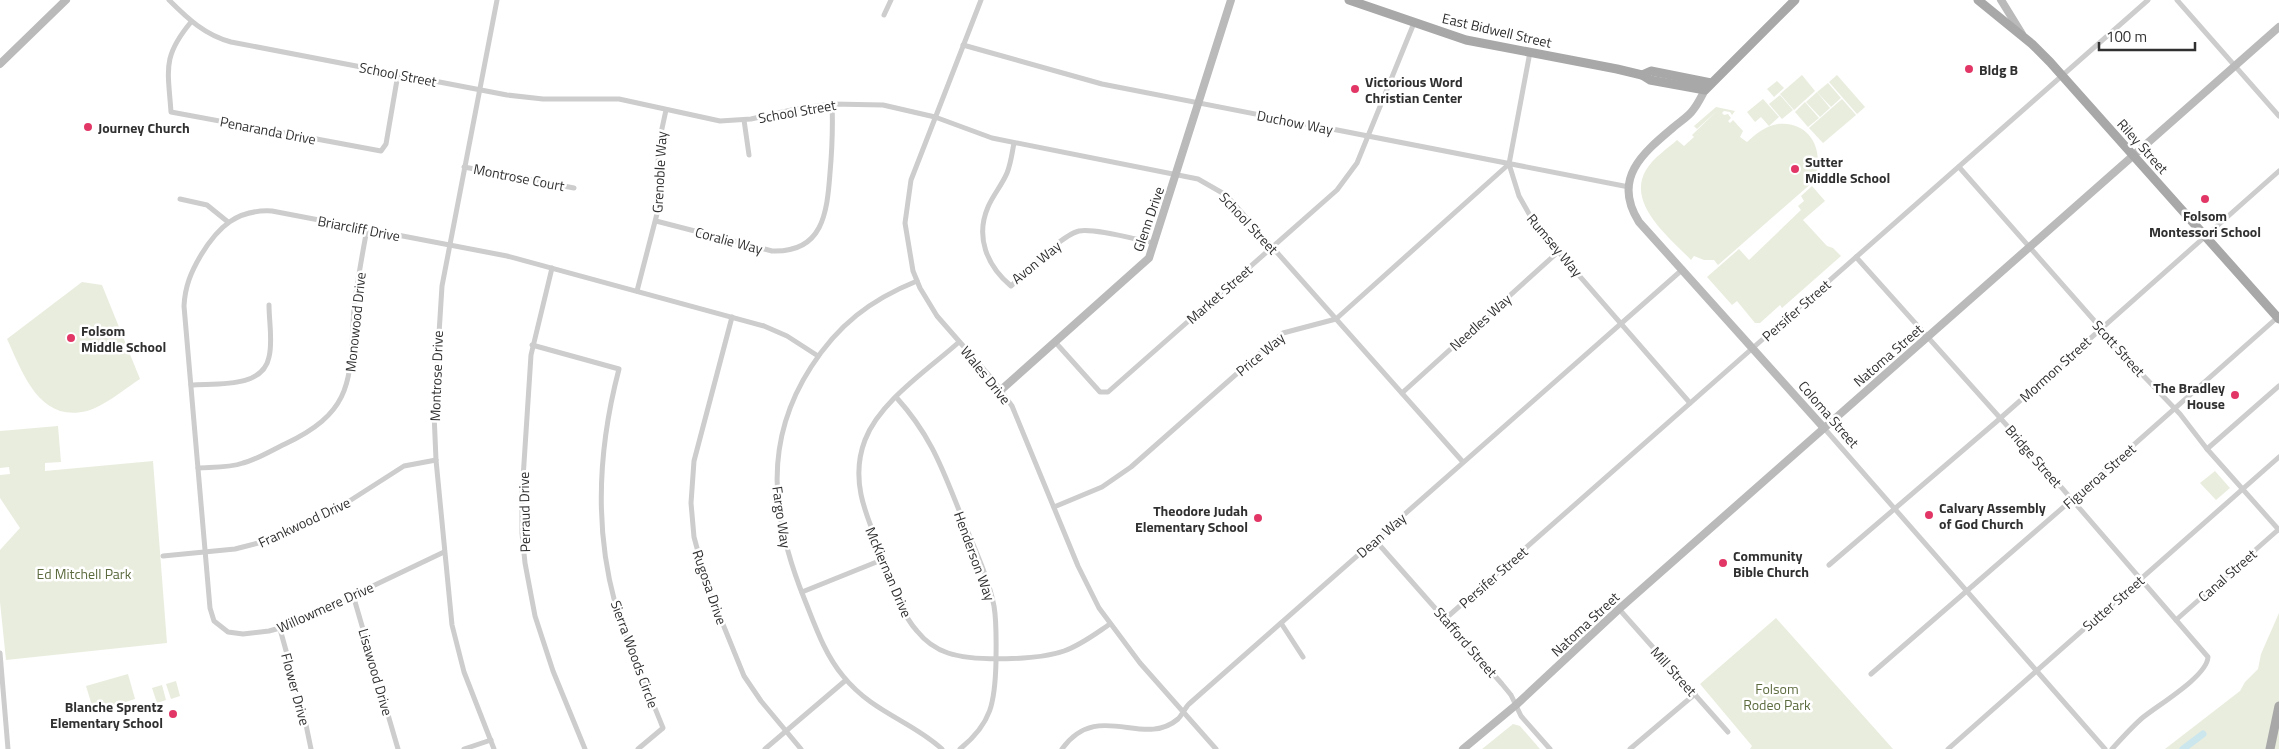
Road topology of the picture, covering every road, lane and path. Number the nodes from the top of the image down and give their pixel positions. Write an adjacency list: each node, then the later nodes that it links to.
1 (66, 0): 20 (street)
2 (169, 0): 14 (street, School Street)
3 (497, 0): 25 (street, Montrose Drive)
4 (891, 0): 13 (street)
5 (981, 0): 18 (street, Wales Drive)
6 (1231, 0): 26 (street, Glenn Drive)
7 (1349, 0): 15 (main road, East Bidwell Street)
8 (1795, 0): 24 (main road)
9 (2002, 0): 17 (street)
10 (2148, 0): 23 (street, Persifer Street)
11 (2177, 0): 21 (street)
12 (1982, 1): 17 (main road, Riley Street)
13 (884, 15)
14 (191, 22): 22 (street, School Street); 22 (street, Penaranda Drive)
15 (1414, 23): 19 (main road, East Bidwell Street); 32 (street, Market Street)
16 (2279, 28): 21 (street, Natoma Street)
17 (2024, 38): 23 (main road, Riley Street)
18 (963, 45): 26 (street, Duchow Way); 30 (street, Wales Drive)
19 (1530, 52): 24 (main road, East Bidwell Street); 36 (street, Rumsey Way)
20 (0, 64)
21 (2235, 66): 29 (street); 35 (street, Natoma Street)
22 (398, 74): 25 (street, School Street)
23 (2062, 76): 35 (main road, Riley Street); 37 (street, Persifer Street)
24 (1708, 87): 41 (street)
25 (479, 89): 28 (street, School Street); 38 (street, Montrose Drive)
26 (1198, 103): 32 (street, Duchow Way); 40 (street, Glenn Drive)
27 (832, 104): 30 (street, School Street); 31 (street, School Street); 44 (street, Coralie Way)
28 (666, 110): 31 (street, School Street); 44 (street, Grenoble Way)
29 (2279, 116)
30 (934, 117): 33 (street, School Street); 56 (street, Wales Drive)
31 (744, 120): 34 (street)
32 (1368, 136): 36 (street, Duchow Way); 50 (street, Market Street)
33 (1014, 143): 40 (street, School Street); 48 (street, Avon Way)
34 (748, 155)
35 (2134, 157): 47 (main road, Riley Street); 51 (street, Natoma Street)
36 (1510, 164): 41 (street, Duchow Way); 52 (street, Rumsey Way); 61 (street, Price Way)
37 (1959, 166): 51 (street, Scott Street); 53 (street, Persifer Street)
38 (464, 167): 42 (street, Montrose Court); 49 (street, Montrose Drive)
39 (2279, 171): 47 (street, Mormon Street)
40 (1176, 174): 48 (street, Glenn Drive); 50 (street, School Street)
41 (1629, 187): 55 (street, Coloma Street)
42 (574, 188)
43 (180, 199): 45 (street)
44 (656, 220): 57 (street, Grenoble Way)
45 (228, 222): 46 (street, Briarcliff Drive); 70 (street, Briarcliff Drive)
46 (367, 229): 49 (street, Briarcliff Drive); 83 (street, Monowood Drive)
47 (2204, 236): 60 (main road, Riley Street); 63 (street, Mormon Street)
48 (1155, 243): 66 (street, Glenn Drive)
49 (449, 245): 54 (street, Briarcliff Drive); 81 (street, Montrose Drive)
50 (1272, 247): 61 (street, School Street); 66 (street, Market Street)
51 (2030, 247): 63 (street, Scott Street); 64 (street, Natoma Street)
52 (1558, 252): 62 (street, Rumsey Way); 73 (street, Needles Way)
53 (1856, 257): 64 (street, Bridge Street); 68 (street, Persifer Street)
54 (552, 268): 57 (street, Briarcliff Drive); 67 (street, Perraud Drive)
55 (1683, 270): 62 (street, Dean Way); 68 (street, Coloma Street)
56 (917, 281): 65 (street, Wales Drive); 69 (street, Fargo Way)
57 (637, 291): 59 (street, Briarcliff Drive)
58 (269, 306): 70 (street)
59 (732, 317): 69 (street, Briarcliff Drive); 116 (street, Rugosa Drive)
60 (2278, 318): 76 (street, Figueroa Street)
61 (1336, 319): 73 (street, School Street); 86 (street, Price Way)
62 (1620, 324): 75 (street, Rumsey Way); 82 (street, Dean Way)
63 (2101, 328): 76 (street, Scott Street); 77 (street, Mormon Street)
64 (1927, 338): 77 (street, Bridge Street); 78 (street, Natoma Street)
65 (959, 342): 72 (street, Wales Drive); 74 (street, McKiernan Drive)
66 (1056, 343): 72 (street, Glenn Drive)
67 (532, 345): 124 (street, Perraud Drive); 125 (street, Sierra Woods Circle)
68 (1753, 348): 75 (street, Persifer Street); 78 (street, Coloma Street)
69 (818, 356): 97 (street, Fargo Way)
70 (191, 385): 83 (street, Briarcliff Drive)
71 (2279, 386): 79 (street)
72 (1002, 390): 86 (street, Wales Drive)
73 (1402, 393): 82 (street, School Street)
74 (896, 397): 93 (street, McKiernan Drive); 106 (street, Henderson Way)
75 (1690, 403): 100 (street, Persifer Street)
76 (2176, 409): 79 (street, Scott Street); 85 (street, Figueroa Street)
77 (2000, 418): 85 (street, Bridge Street); 87 (street, Mormon Street)
78 (1824, 428): 87 (street, Coloma Street); 99 (street, Natoma Street)
79 (2207, 449): 84 (street, Scott Street)
80 (2279, 458): 84 (street, Sutter Street)
81 (436, 460): 90 (street, Frankwood Drive); 91 (street, Montrose Drive)
82 (1463, 462): 89 (street, Dean Way)
83 (198, 468): 90 (street, Briarcliff Drive)
84 (2243, 489): 88 (street, Scott Street); 95 (street, Sutter Street)
85 (2072, 500): 95 (street, Bridge Street); 96 (street, Figueroa Street)
86 (1054, 507): 103 (street, Wales Drive)
87 (1896, 509): 94 (street, Mormon Street); 96 (street, Coloma Street)
88 (2279, 530): 101 (street, Canal Street)
89 (1375, 540): 100 (street, Stafford Street); 102 (street, Dean Way)
90 (205, 552): 92 (street, Frankwood Drive); 104 (street, Willowmere Drive)
91 (444, 552): 98 (street, Willowmere Drive); 118 (street, Montrose Drive)
92 (163, 556)
93 (884, 560): 97 (street); 106 (street, McKiernan Drive)
94 (1829, 565)
95 (2140, 580): 101 (street, Bridge Street); 108 (street, Sutter Street)
96 (1967, 590): 108 (street, Coloma Street); 110 (street, Figueroa Street)
97 (802, 592): 111 (street, Fargo Way)
98 (354, 596): 104 (street, Willowmere Drive); 121 (street, Lisawood Drive)
99 (1619, 609): 112 (street, Mill Street); 113 (street, Natoma Street)
100 (1445, 619): 113 (street, Stafford Street)
101 (2176, 620): 137 (street, Bridge Street)
102 (1281, 623): 107 (street); 115 (street, Dean Way)
103 (1110, 624): 106 (street, McKiernan Drive); 115 (street, Wales Drive)
104 (280, 629): 120 (street, Flower Drive)
105 (0, 653): 109 (street)
106 (996, 658): 129 (street, Henderson Way)
107 (1303, 658)
108 (2038, 670): 135 (street, Sutter Street); 136 (street, Coloma Street)
109 (1, 673): 119 (street)
110 (1871, 674)
111 (846, 680): 116 (street); 128 (street, Fargo Way)
112 (1694, 694): 117 (street, Mill Street); 134 (street)
113 (1516, 705): 132 (street, Natoma Street); 133 (street, Stafford Street)
114 (2279, 706): 138 (main road)
115 (1183, 712): 130 (street, Dean Way); 131 (street, Wales Drive)
116 (786, 731): 126 (street); 127 (street, Rugosa Drive)
117 (1728, 732)
118 (490, 740): 122 (street); 123 (street, Montrose Drive)
119 (8, 749)
120 (310, 749)
121 (398, 749)
122 (464, 749)
123 (494, 749)
124 (585, 749)
125 (638, 749)
126 (765, 749)
127 (801, 749)
128 (942, 749)
129 (960, 749)
130 (1062, 749)
131 (1216, 749)
132 (1463, 749)
133 (1550, 749)
134 (1630, 749)
135 (1948, 749)
136 (2105, 749)
137 (2112, 749)
138 (2270, 749)

